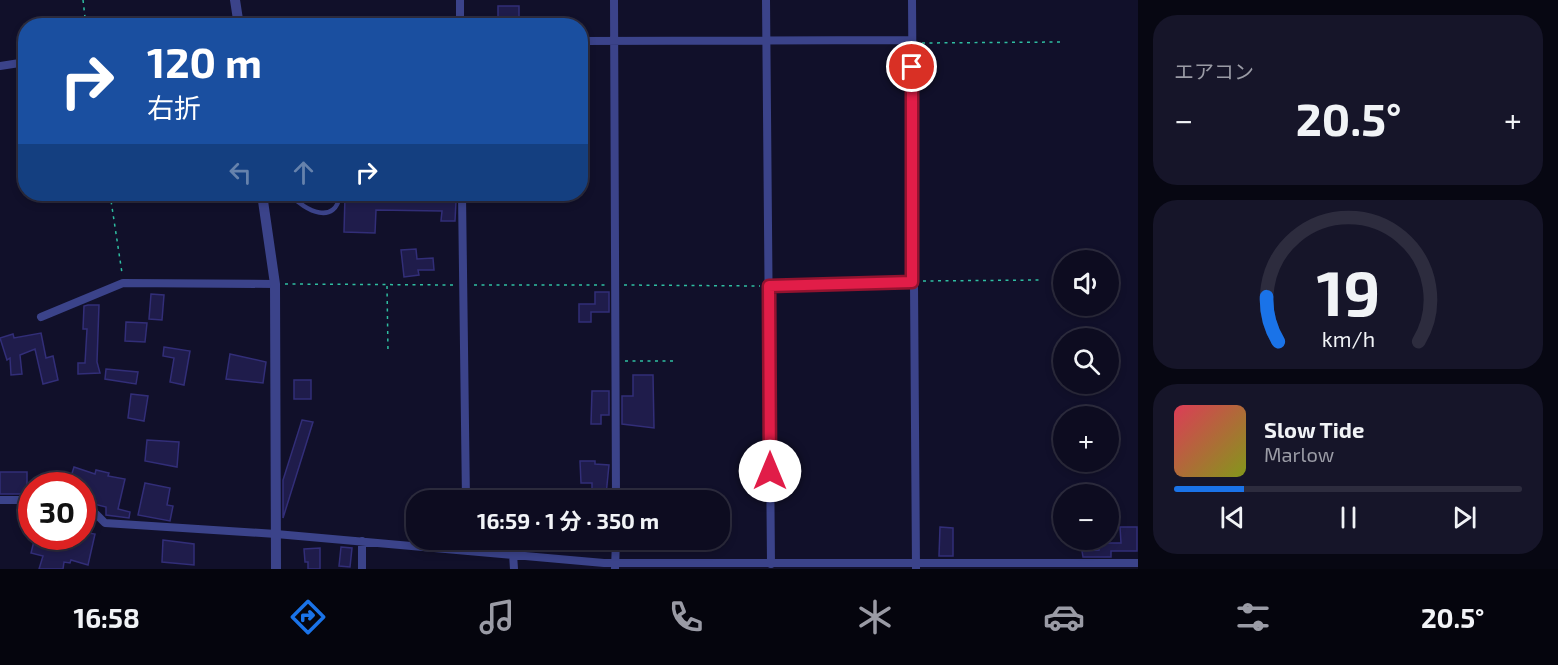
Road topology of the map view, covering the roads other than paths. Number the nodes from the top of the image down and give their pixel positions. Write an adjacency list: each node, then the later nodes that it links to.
1 (236, 0): 6 (street)
2 (460, 0): 7 (street)
3 (614, 0): 10 (street)
4 (766, 0): 8 (street)
5 (912, 0): 11 (street)
6 (238, 18)
7 (460, 18)
8 (767, 40): 10 (street); 11 (street); 20 (street)
9 (588, 41): 10 (street)
10 (614, 41): 23 (street)
11 (912, 42): 18 (street)
12 (18, 63): 13 (street)
13 (0, 66)
14 (263, 201): 19 (street)
15 (296, 201): 16 (lane)
16 (339, 201)
17 (462, 201): 22 (street)
18 (912, 282): 20 (street); 36 (street)
19 (275, 284): 21 (street); 27 (street)
20 (769, 286): 34 (street)
21 (41, 317)
22 (466, 490)
23 (616, 490)
24 (0, 500): 25 (street)
25 (18, 500)
26 (96, 514): 27 (street)
27 (276, 534): 28 (street); 37 (street)
28 (362, 542): 29 (street); 38 (street)
29 (406, 543)
30 (492, 550): 32 (street)
31 (616, 550): 35 (street)
32 (513, 554): 35 (street); 39 (street)
33 (1138, 563): 36 (street)
34 (771, 564): 35 (street); 36 (street)
35 (616, 566)
36 (916, 567)
37 (276, 569)
38 (362, 569)
39 (514, 569)

